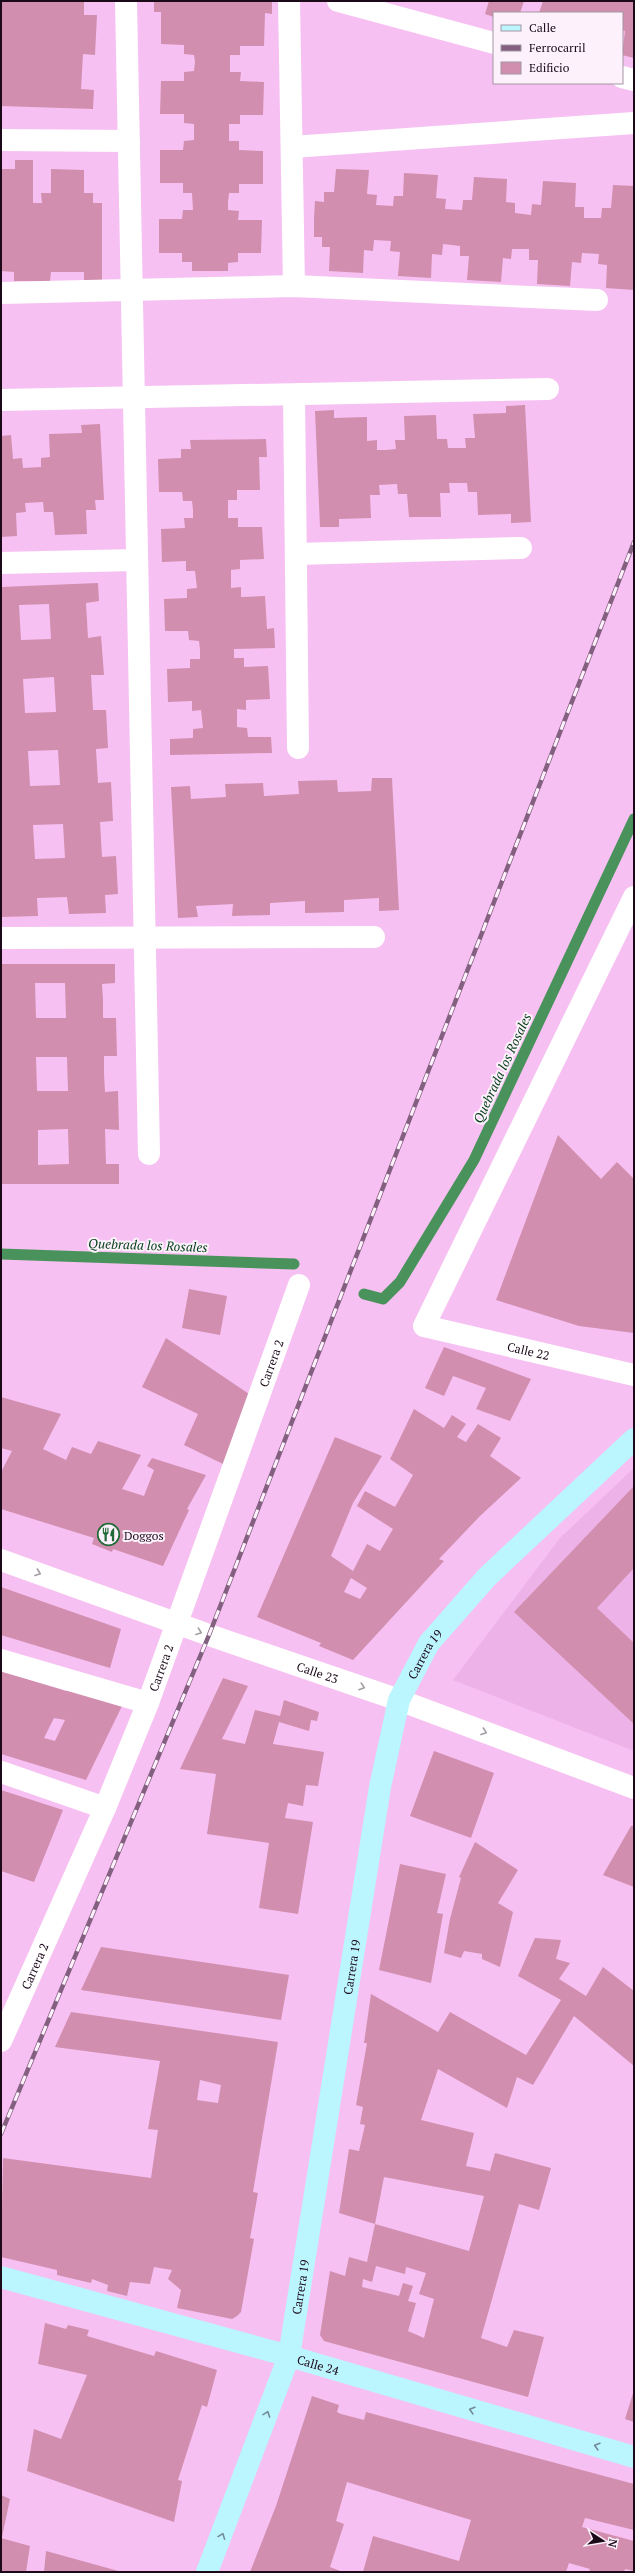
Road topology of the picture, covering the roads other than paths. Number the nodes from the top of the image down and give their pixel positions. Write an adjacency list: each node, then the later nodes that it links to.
1 (126, 1): 9 (street)
2 (289, 1): 10 (street)
3 (338, 1): 4 (street)
4 (493, 43)
5 (623, 77): 6 (street)
6 (634, 80)
7 (634, 123): 10 (street)
8 (1, 140): 9 (street)
9 (129, 141): 12 (street)
10 (292, 147): 11 (street)
11 (294, 286): 12 (street); 14 (street)
12 (132, 290): 13 (street); 17 (street)
13 (1, 293)
14 (597, 300)
15 (548, 389): 16 (street)
16 (294, 395): 17 (street); 20 (street)
17 (134, 397): 18 (street); 21 (street)
18 (1, 400)
19 (521, 548): 20 (street)
20 (296, 554): 23 (street)
21 (137, 560): 22 (street); 25 (street)
22 (1, 563)
23 (298, 748)
24 (634, 897): 30 (street, Calle 22)
25 (145, 937): 26 (street); 27 (street); 28 (street)
26 (374, 937)
27 (1, 938)
28 (149, 1154)
29 (299, 1285): 33 (street, Carrera 2)
30 (634, 1375)
31 (634, 1439): 35 (street, Carrera 19)
32 (1, 1560): 33 (street, Calle 23, one-way to 33)
33 (178, 1624): 35 (street, Calle 23, one-way to 35); 36 (street, Carrera 2)
34 (1, 1660): 36 (street)
35 (399, 1700): 38 (street, Calle 23, one-way to 38); 42 (street, Carrera 19)
36 (148, 1703): 39 (street, Carrera 2)
37 (1, 1772): 39 (street)
38 (634, 1788)
39 (106, 1808): 40 (street, Carrera 2)
40 (1, 2041)
41 (1, 2277): 42 (street, Calle 24)
42 (289, 2356): 43 (street, Calle 24, one-way to 42); 44 (street, Carrera 19, one-way to 42)
43 (634, 2457)
44 (207, 2572)

